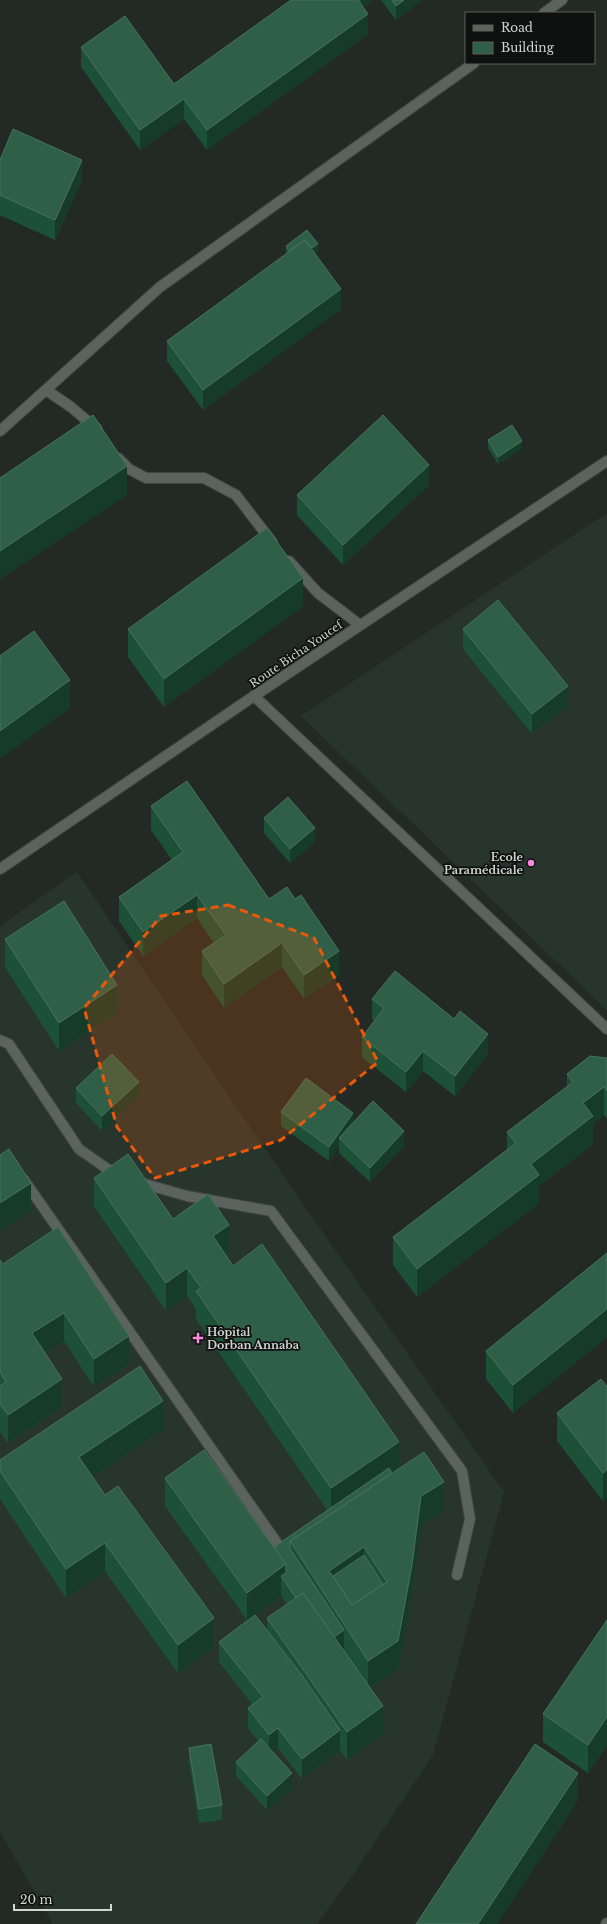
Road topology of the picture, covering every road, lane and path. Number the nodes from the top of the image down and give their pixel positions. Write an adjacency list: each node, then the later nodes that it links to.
1 (562, 0): 2 (street)
2 (545, 12)
3 (473, 64): 4 (street)
4 (46, 390): 5 (street); 6 (street)
5 (0, 432)
6 (104, 438)
7 (110, 448): 9 (street)
8 (607, 461): 9 (street, Route Bicha Youcef)
9 (360, 625): 10 (street, Route Bicha Youcef)
10 (254, 696): 11 (street, Route Bicha Youcef); 12 (street)
11 (0, 869)
12 (607, 1029)
13 (0, 1040): 16 (street)
14 (17, 1171): 15 (street)
15 (277, 1543)
16 (457, 1575)

